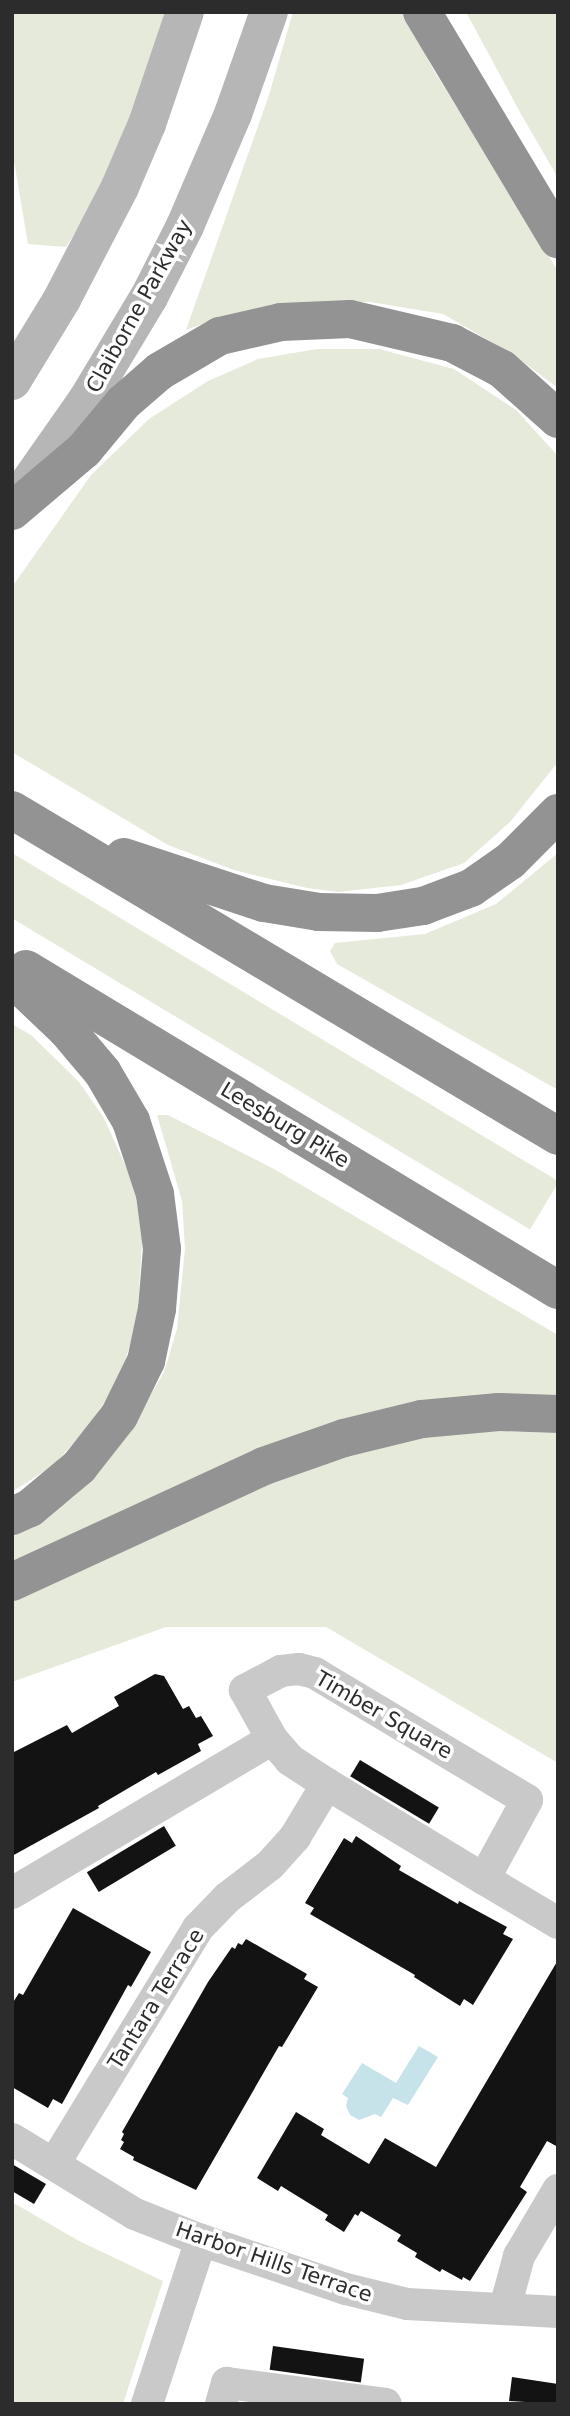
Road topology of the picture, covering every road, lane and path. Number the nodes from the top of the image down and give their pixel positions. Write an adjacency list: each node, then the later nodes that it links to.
1 (185, 12): 7 (main road)
2 (258, 12): 5 (main road)
3 (269, 12): 5 (main road, Claiborne Parkway)
4 (422, 12): 6 (highway)
5 (251, 66): 9 (main road, Claiborne Parkway)
6 (558, 239)
7 (12, 381)
8 (558, 419): 9 (highway)
9 (12, 509)
10 (14, 811): 11 (highway); 14 (highway)
11 (558, 813)
12 (12, 961): 15 (highway, Leesburg Pike)
13 (12, 978): 17 (highway)
14 (558, 1136)
15 (558, 1290)
16 (558, 1414): 18 (highway)
17 (12, 1516)
18 (12, 1582)
19 (272, 1739): 20 (street, Timber Square); 21 (street, Timber Square); 22 (street)
20 (327, 1784): 21 (street, Timber Square); 25 (street, Tantara Terrace)
21 (484, 1879): 23 (street, Timber Square)
22 (12, 1893)
23 (558, 1923)
24 (12, 2139): 25 (street, Harbor Hills Terrace)
25 (54, 2164): 27 (street, Harbor Hills Terrace)
26 (558, 2190): 28 (street)
27 (201, 2240): 28 (street, Harbor Hills Terrace); 30 (street)
28 (505, 2308): 29 (street, Harbor Hills Terrace)
29 (558, 2312)
30 (147, 2404)
31 (222, 2404): 32 (street)
32 (386, 2404)

